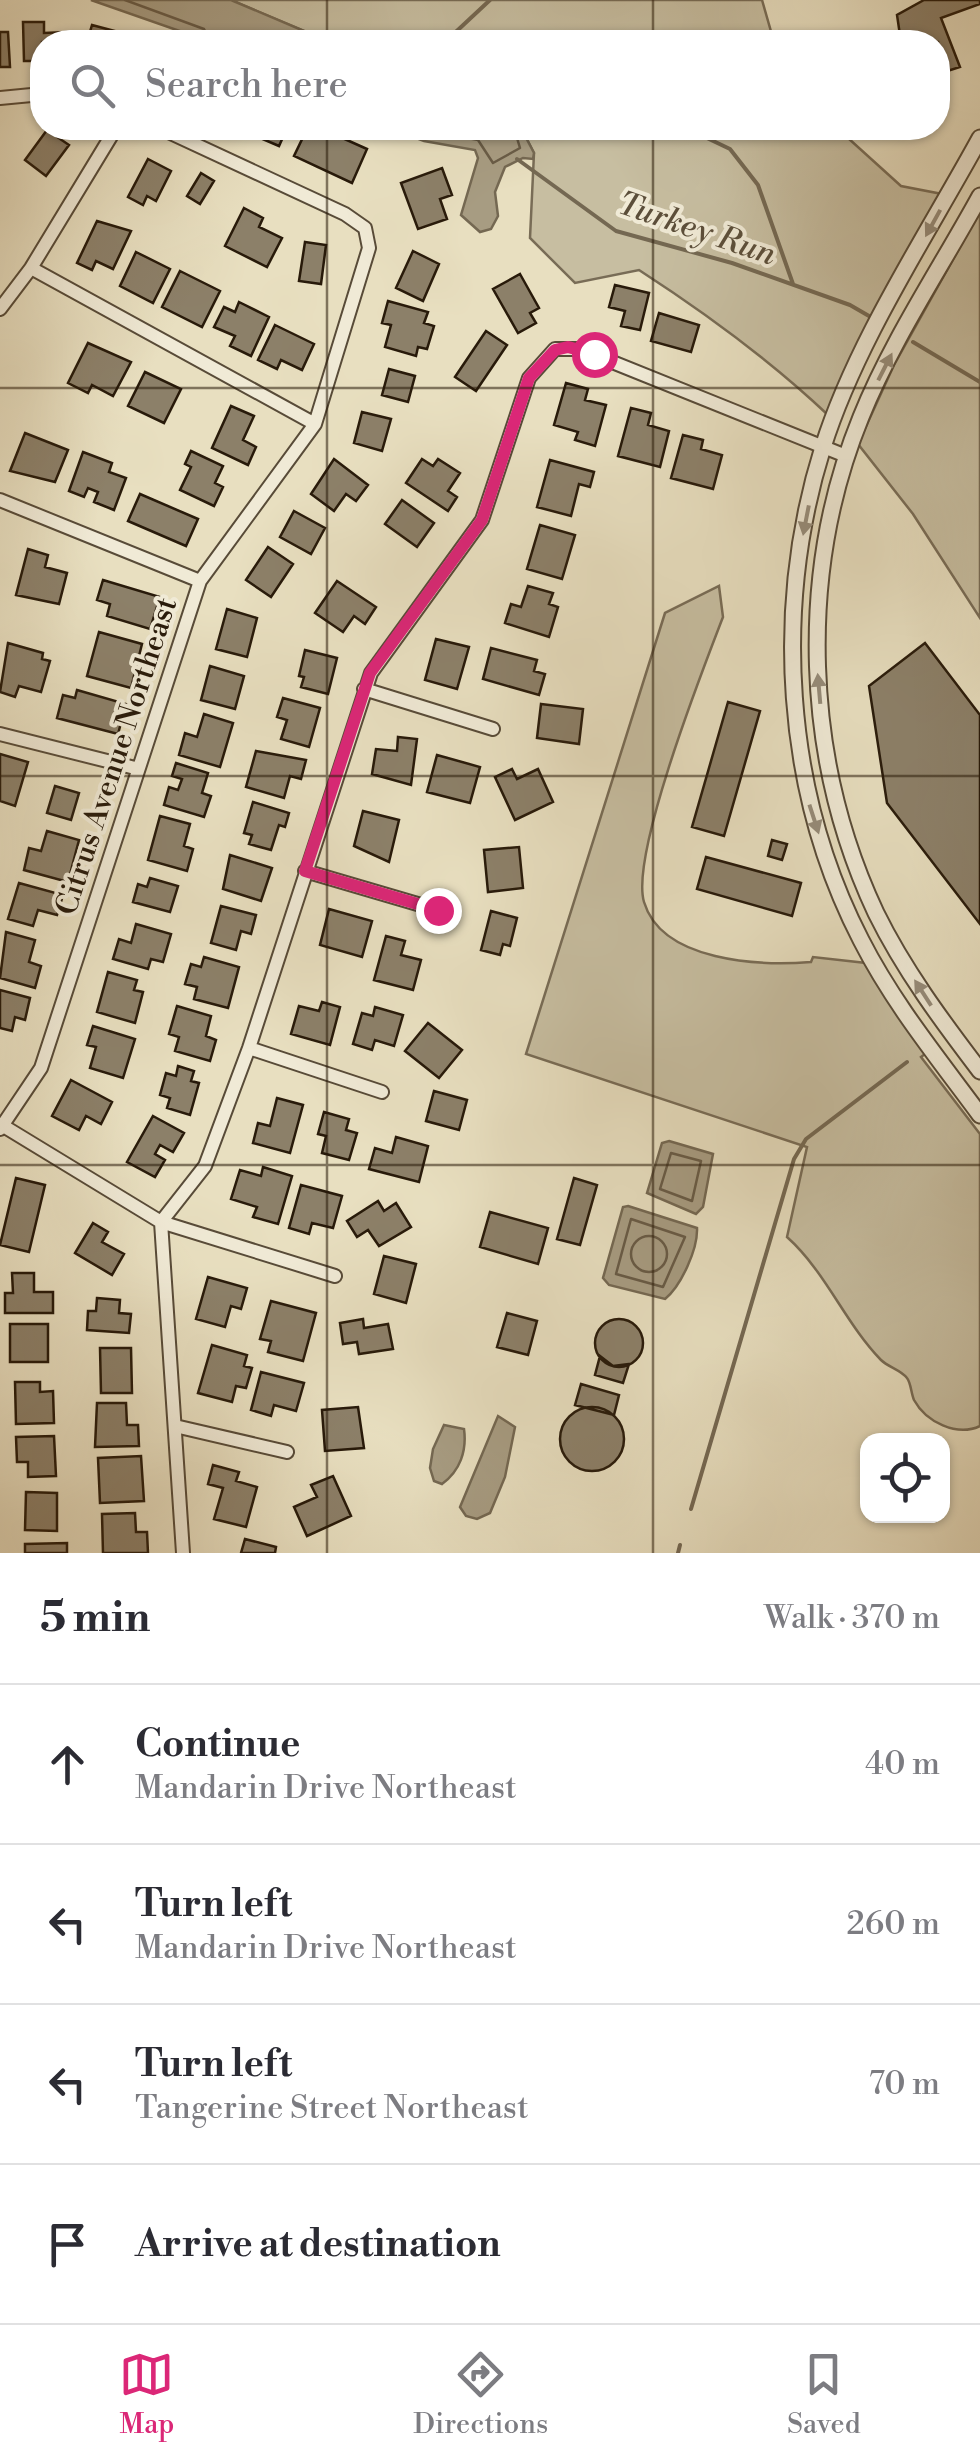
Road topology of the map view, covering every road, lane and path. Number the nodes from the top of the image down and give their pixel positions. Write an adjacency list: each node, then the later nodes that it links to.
1 (30, 95): 2 (street)
2 (0, 98)
3 (980, 138): 10 (street, one-way to 10)
4 (109, 140): 7 (street)
5 (185, 140): 9 (street, Citrus Avenue Northeast)
6 (980, 196): 11 (street, one-way to 6)
7 (30, 268): 8 (street); 9 (street)
8 (0, 309)
9 (315, 424): 13 (street, Citrus Avenue Northeast)
10 (823, 447): 11 (street); 14 (street); 23 (street, one-way to 23)
11 (846, 456): 21 (street, one-way to 11)
12 (0, 500): 13 (street)
13 (200, 581): 17 (street, Citrus Avenue Northeast)
14 (364, 689): 15 (street); 18 (street)
15 (493, 729)
16 (0, 734): 17 (street)
17 (136, 768): 24 (street, Citrus Avenue Northeast)
18 (305, 871): 19 (street); 20 (street)
19 (438, 910)
20 (249, 1048): 22 (street); 25 (street)
21 (980, 1072)
22 (382, 1092)
23 (980, 1115)
24 (1, 1126): 25 (street)
25 (162, 1222): 26 (street); 27 (street)
26 (335, 1276)
27 (176, 1426): 28 (street); 29 (street)
28 (286, 1452)
29 (182, 1553)

